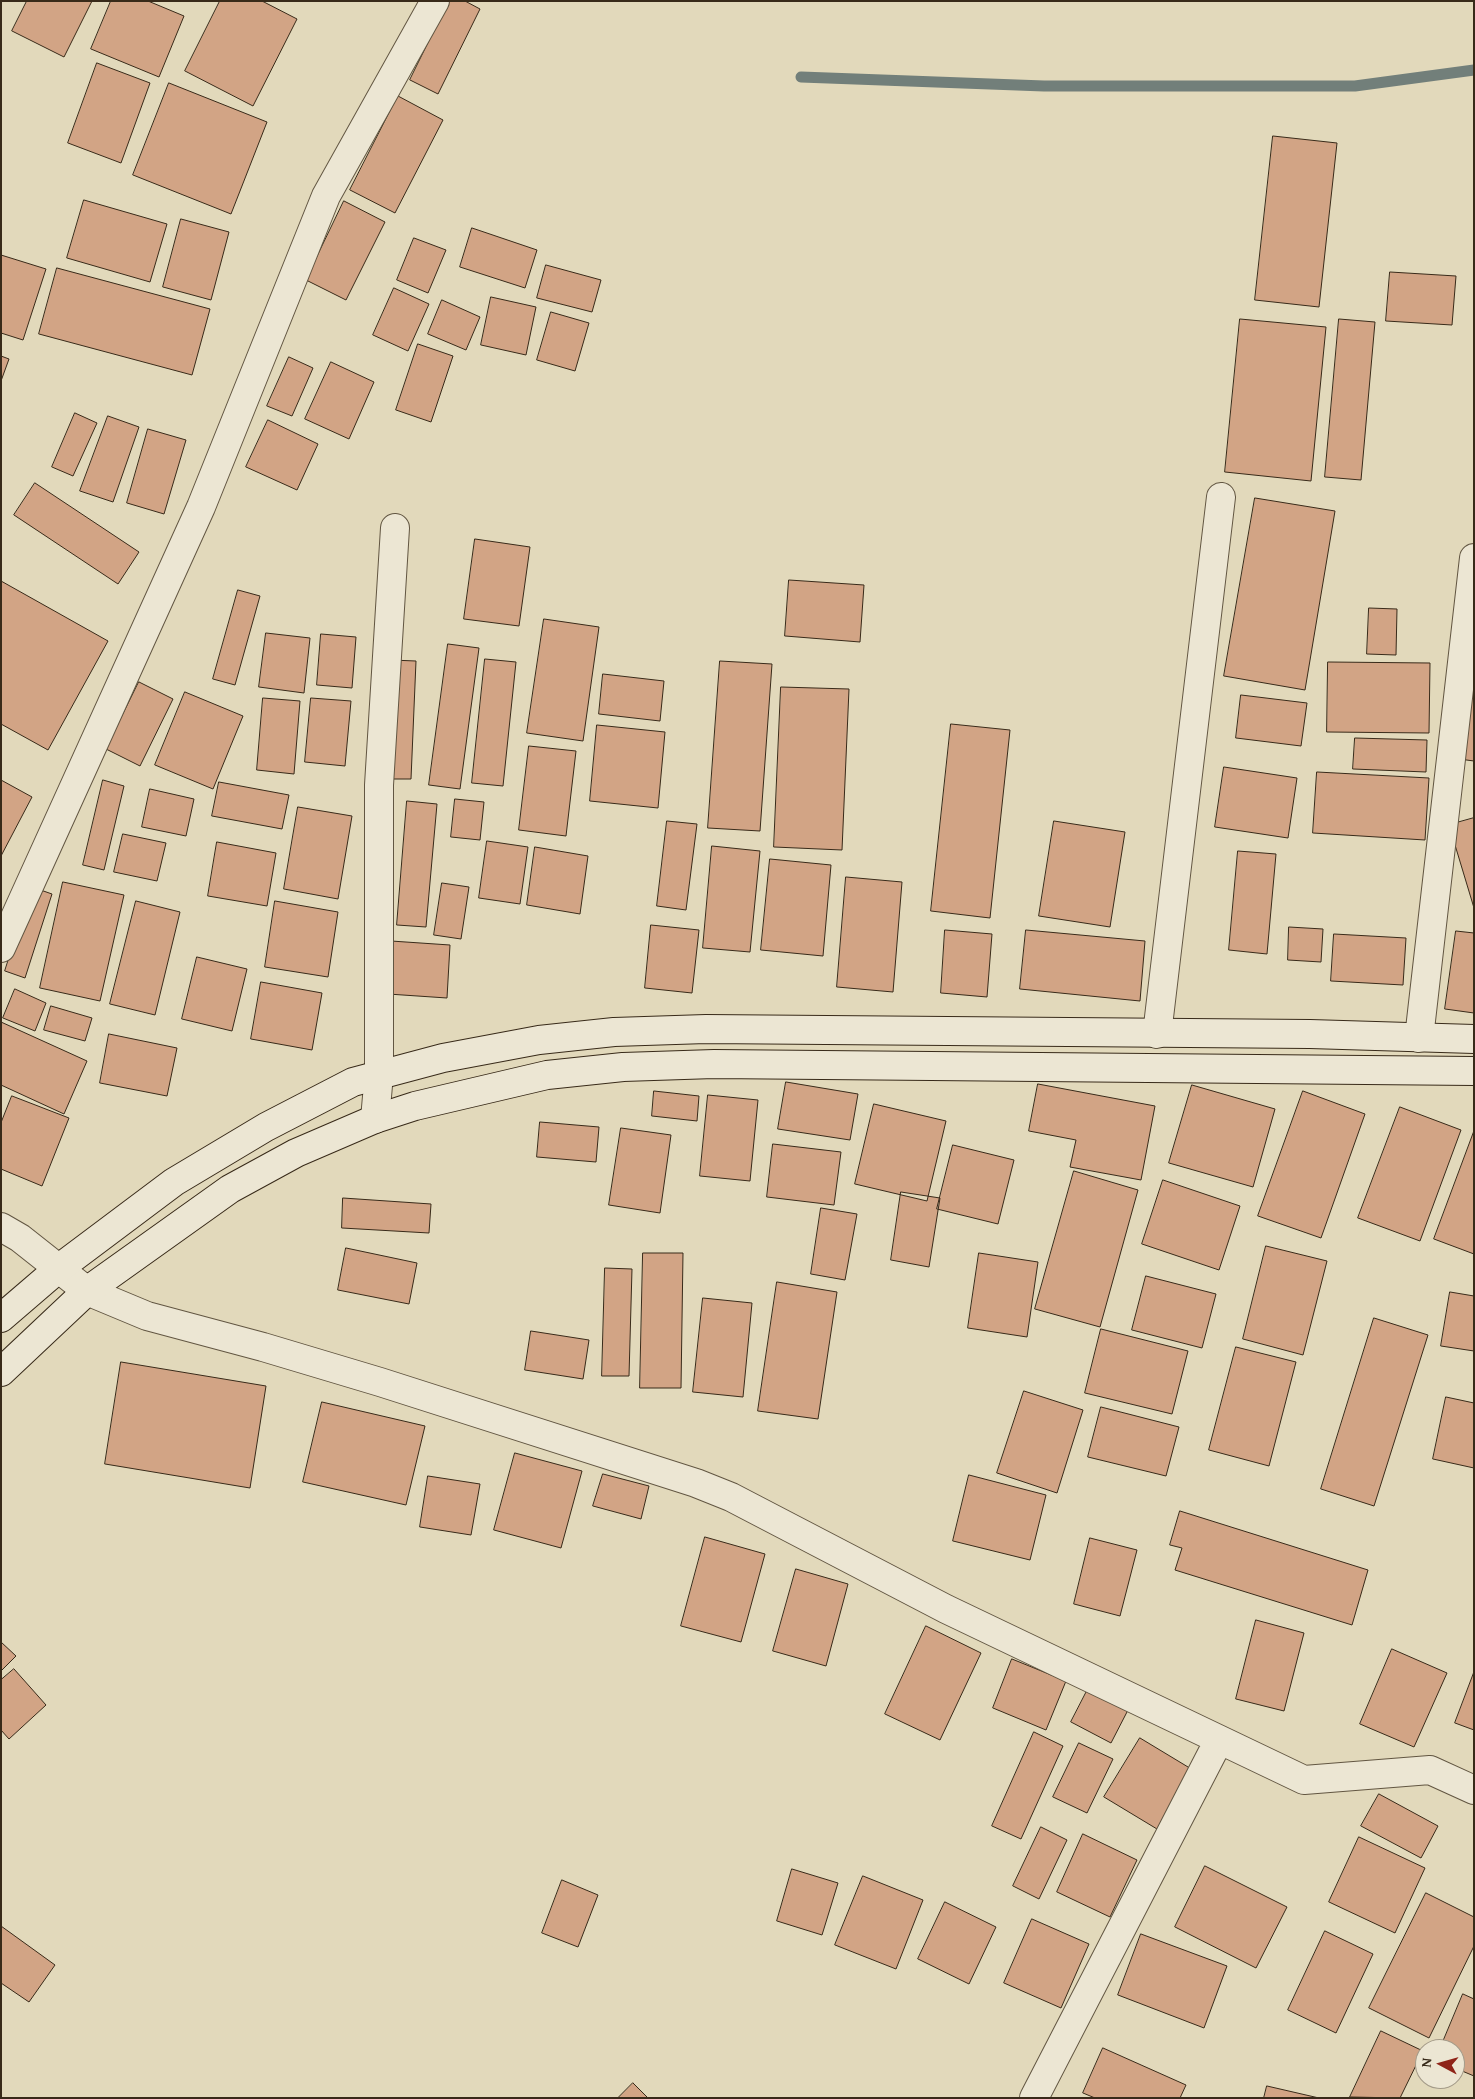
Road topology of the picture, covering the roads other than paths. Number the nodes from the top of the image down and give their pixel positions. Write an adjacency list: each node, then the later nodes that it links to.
1 (435, 1): 5 (street)
2 (1221, 497): 6 (street)
3 (395, 528): 10 (street)
4 (1474, 558): 7 (street)
5 (1, 948)
6 (1156, 1034): 7 (street); 10 (street)
7 (1419, 1038): 8 (street)
8 (1474, 1039)
9 (1474, 1071): 11 (street)
10 (379, 1074): 11 (street); 13 (street)
11 (375, 1119): 14 (street)
12 (1, 1227): 13 (street)
13 (58, 1269): 14 (street); 15 (street)
14 (87, 1291): 16 (street); 17 (street)
15 (1, 1318)
16 (1, 1372)
17 (1219, 1740): 18 (street); 19 (street)
18 (1474, 1790)
19 (1034, 2098)

